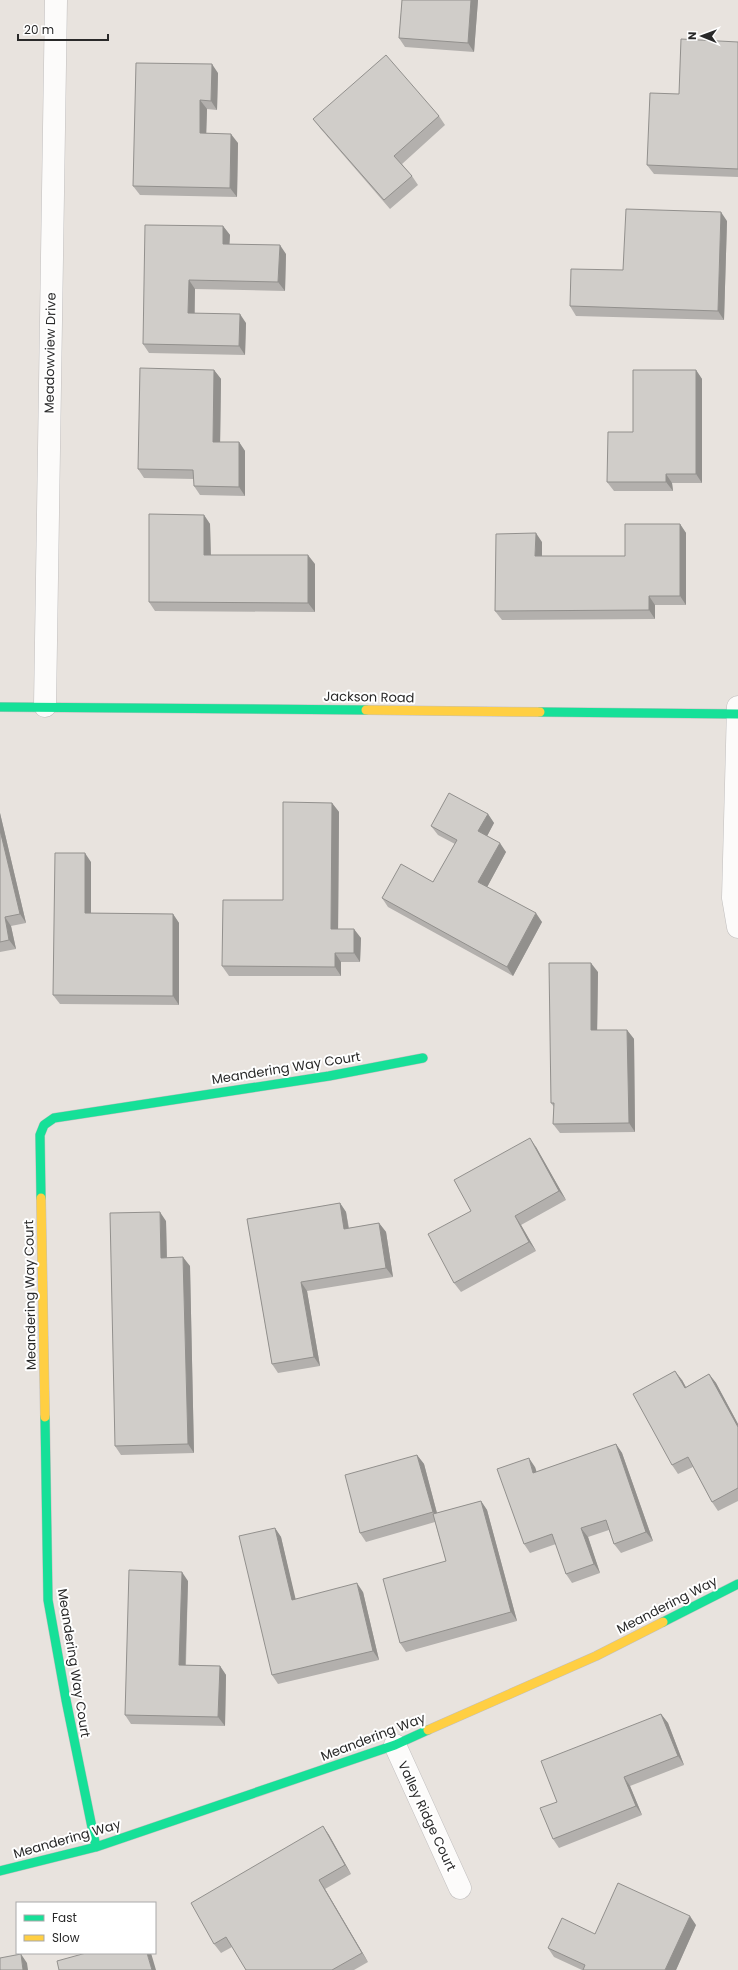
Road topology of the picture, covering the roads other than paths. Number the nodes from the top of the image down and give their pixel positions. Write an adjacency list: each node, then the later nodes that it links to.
1 (56, 0): 2 (street, Meadowview Drive)
2 (45, 706): 3 (street, Jackson Road); 4 (street, Jackson Road)
3 (0, 707)
4 (738, 712): 5 (street)
5 (738, 927)
6 (423, 1058): 9 (street, Meandering Way Court)
7 (738, 1584): 8 (street, Meandering Way)
8 (395, 1745): 9 (street, Meandering Way); 11 (street, Valley Ridge Court)
9 (96, 1847): 10 (street, Meandering Way)
10 (0, 1871)
11 (460, 1888)

